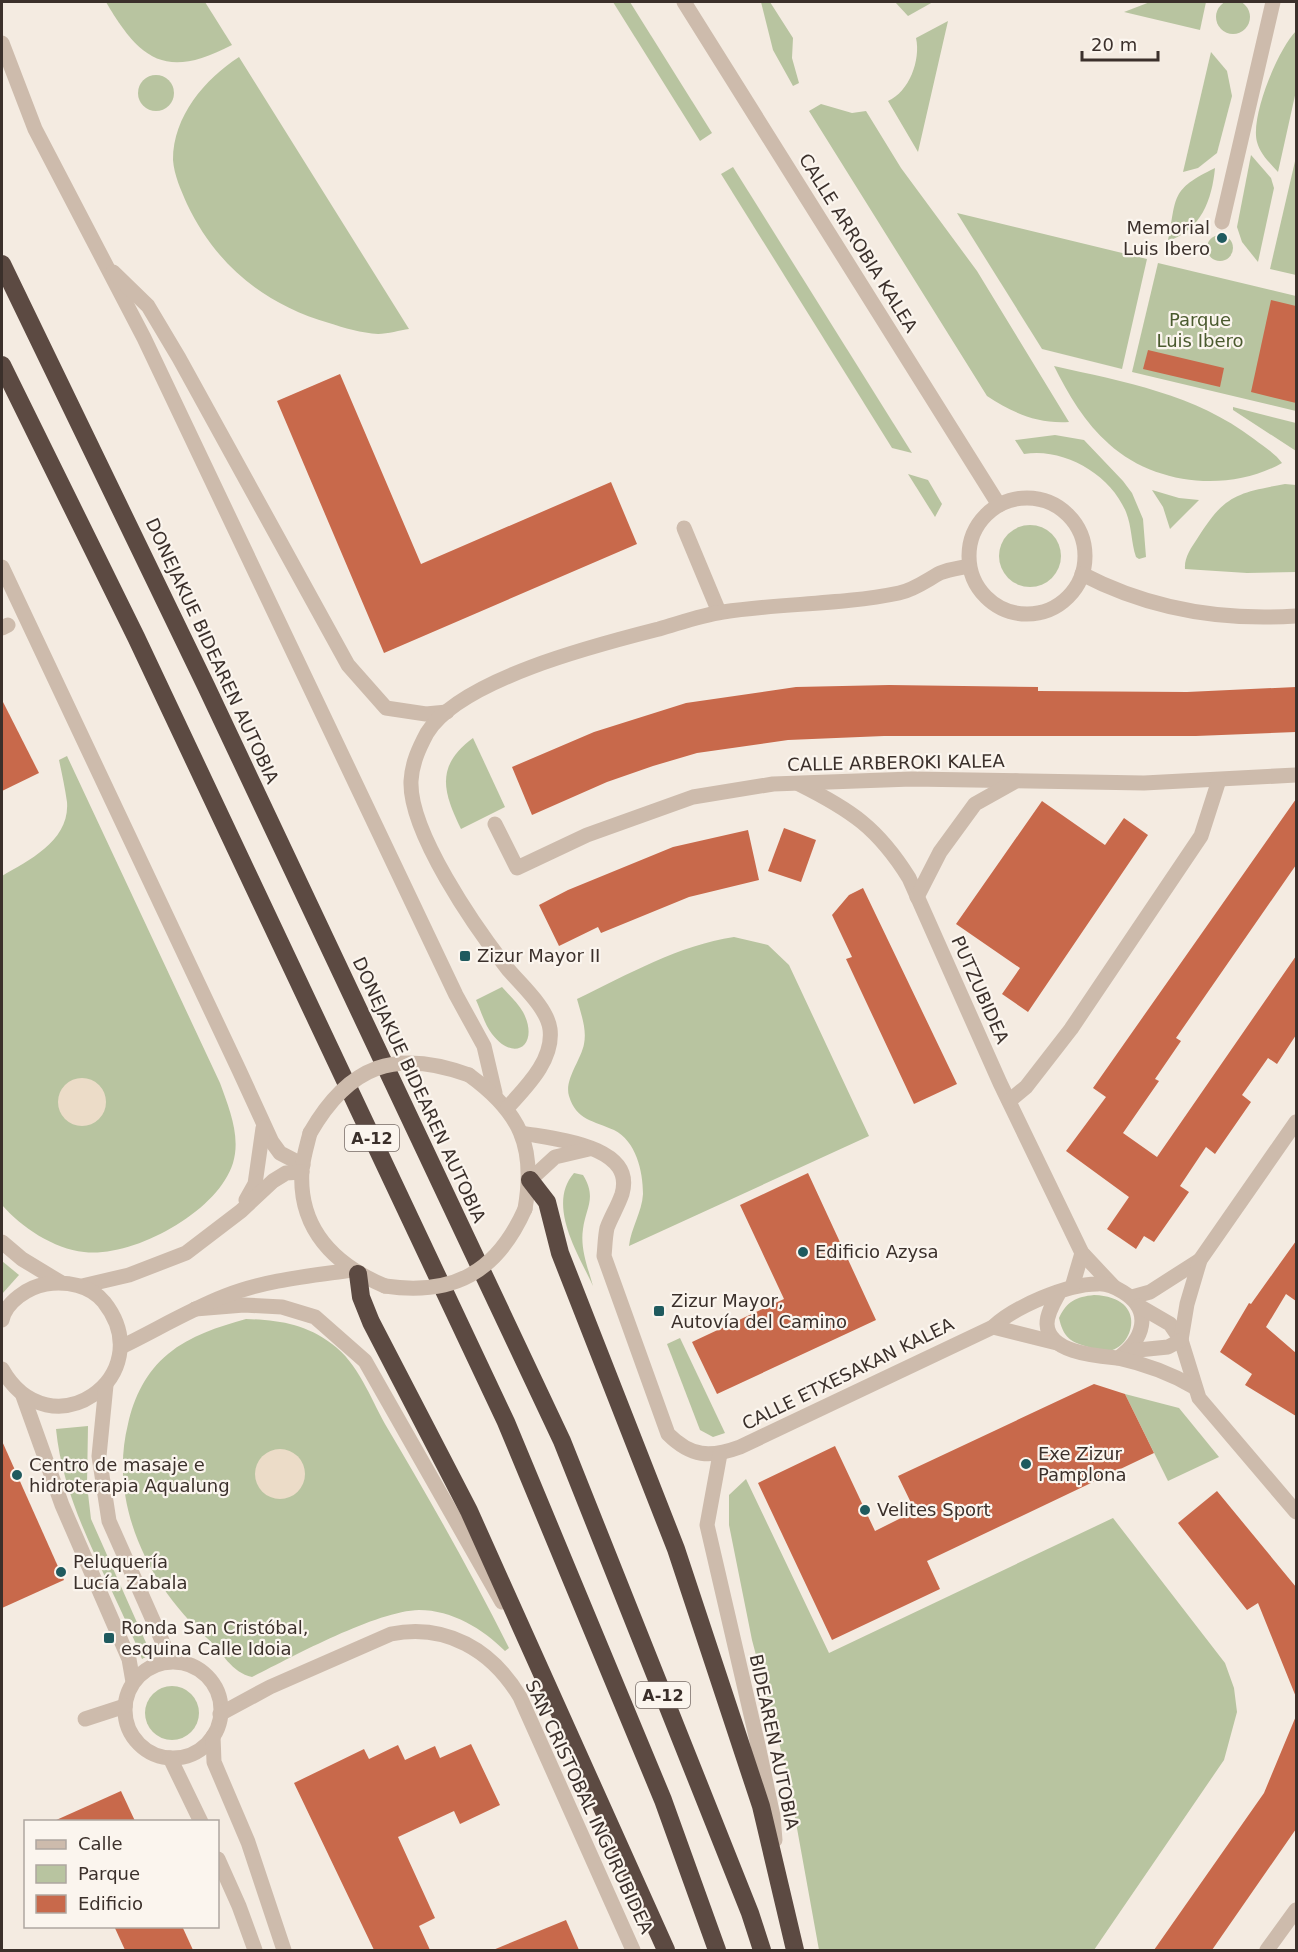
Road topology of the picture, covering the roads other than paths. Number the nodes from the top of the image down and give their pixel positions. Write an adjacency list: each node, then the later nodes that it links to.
1 (684, 2): 8 (street, CALLE ARROBIA KALEA)
2 (1273, 2): 4 (street)
3 (2, 43): 5 (street)
4 (1222, 222)
5 (102, 261): 15 (street); 22 (street)
6 (2, 264): 71 (highway, DONEJAKUE BIDEAREN AUTOBIA / A-12)
7 (2, 365): 70 (highway, A-12)
8 (999, 505): 10 (street); 12 (street)
9 (684, 528): 13 (street)
10 (969, 566): 12 (street); 13 (street)
11 (2, 567): 26 (street)
12 (1082, 574): 14 (street)
13 (718, 612): 15 (street)
14 (1296, 616)
15 (447, 712): 24 (street)
16 (1296, 775): 17 (street, CALLE ARBEROKI KALEA)
17 (1219, 780): 18 (street, CALLE ARBEROKI KALEA); 23 (street)
18 (1016, 781): 19 (street, CALLE ARBEROKI KALEA); 21 (street, CALLE ARBEROKI KALEA)
19 (797, 783): 20 (street, CALLE ARBEROKI KALEA); 21 (street, PUTZUBIDEA)
20 (495, 824)
21 (917, 897): 23 (street, PUTZUBIDEA)
22 (495, 1093): 24 (street); 29 (street, bridge)
23 (1009, 1101): 33 (street, PUTZUBIDEA)
24 (508, 1107): 27 (street)
25 (1296, 1122): 34 (street)
26 (263, 1128): 29 (street); 31 (street)
27 (522, 1133): 28 (street); 30 (street)
28 (590, 1148): 30 (street); 52 (street)
29 (302, 1168): 31 (street); 35 (street)
30 (530, 1180): 35 (street, bridge); 64 (highway)
31 (241, 1211): 37 (street)
32 (2, 1242): 36 (street)
33 (1082, 1253): 38 (street, PUTZUBIDEA); 39 (street)
34 (1200, 1260): 40 (street); 44 (street)
35 (355, 1272): 41 (street, SAN CRISTOBAL INGURUBIDEA); 56 (highway)
36 (60, 1282): 37 (street); 42 (street)
37 (82, 1286): 46 (street)
38 (1113, 1286): 39 (street); 40 (street)
39 (1066, 1290): 43 (street, CALLE ETXESAKAN KALEA); 45 (street)
40 (1135, 1301): 44 (street); 47 (street)
41 (195, 1309): 46 (street, SAN CRISTOBAL INGURUBIDEA); 56 (street, SAN CRISTOBAL INGURUBIDEA)
42 (2, 1320)
43 (993, 1327): 45 (street); 52 (street, CALLE ETXESAKAN KALEA)
44 (1181, 1340): 47 (street); 50 (street)
45 (1057, 1343): 47 (street)
46 (121, 1347): 49 (street)
47 (1123, 1354): 50 (street)
48 (2, 1369): 51 (street)
49 (106, 1385): 51 (street); 54 (street)
50 (1194, 1387): 53 (street)
51 (23, 1396): 55 (street)
52 (720, 1455): 64 (street, BIDEAREN AUTOBIA)
53 (1296, 1512)
54 (171, 1661): 55 (street); 58 (street)
55 (133, 1682): 57 (street)
56 (550, 1688): 69 (highway)
57 (124, 1706): 59 (street); 61 (street)
58 (220, 1714): 60 (street); 68 (street, SAN CRISTOBAL INGURUBIDEA)
59 (86, 1719)
60 (213, 1736): 61 (street); 67 (street)
61 (170, 1758): 62 (street)
62 (201, 1820)
63 (219, 1860): 66 (street)
64 (776, 1873): 72 (highway)
65 (1296, 1910): 73 (street)
66 (255, 1950)
67 (284, 1950)
68 (633, 1950)
69 (666, 1950)
70 (717, 1950)
71 (762, 1950)
72 (795, 1950)
73 (1267, 1950)

